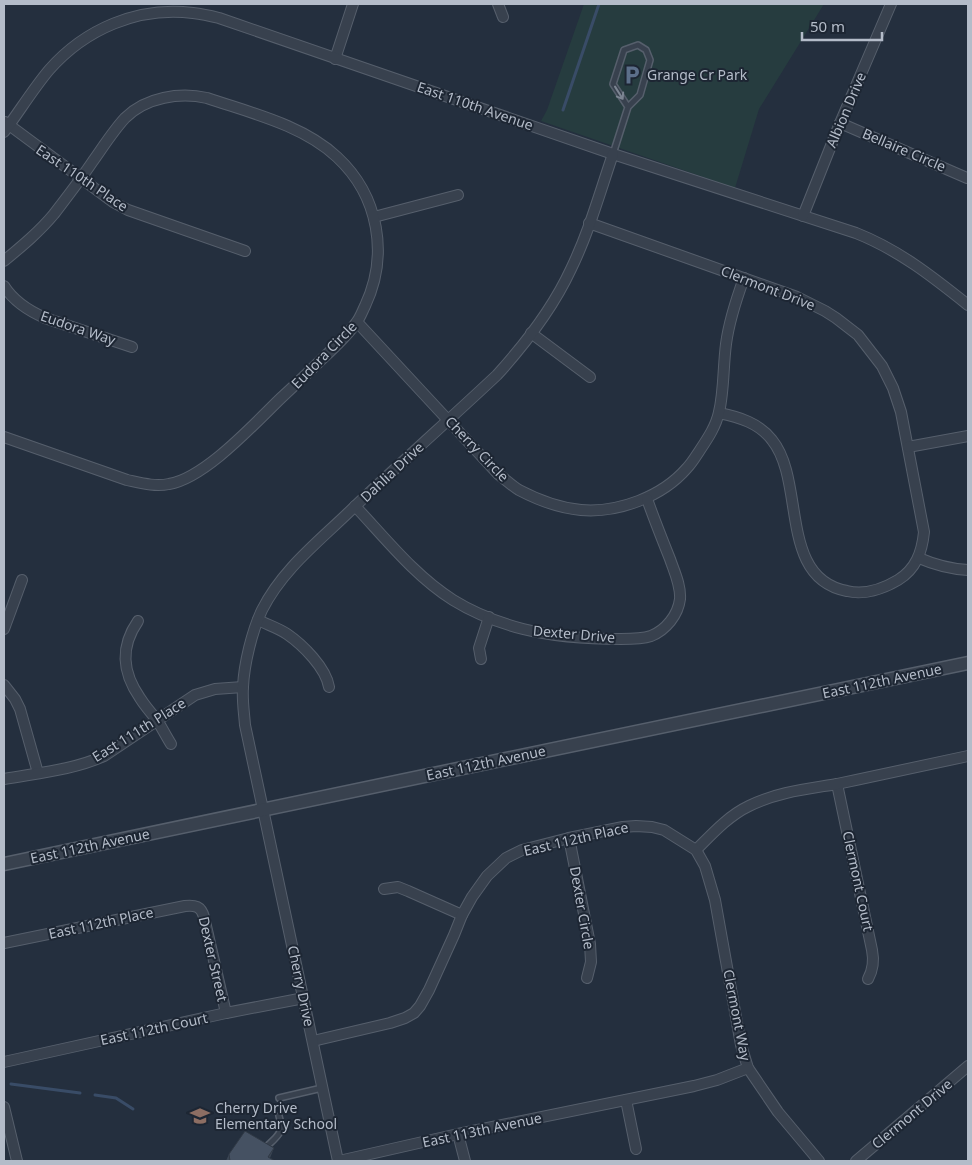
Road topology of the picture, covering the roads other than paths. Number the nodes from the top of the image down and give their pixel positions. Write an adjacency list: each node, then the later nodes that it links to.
1 (353, 4): 5 (street)
2 (498, 4): 4 (street)
3 (891, 4): 7 (street, Albion Drive)
4 (503, 17)
5 (335, 59): 8 (street, East 110th Avenue); 9 (street, East 110th Avenue)
6 (628, 107): 6 (lane, one-way to 6); 9 (lane)
7 (840, 123): 10 (street, Bellaire Circle); 13 (street, Albion Drive)
8 (5, 126): 11 (street, East 110th Place)
9 (614, 154): 13 (street, East 110th Avenue); 15 (street, Dahlia Drive)
10 (968, 178)
11 (80, 179): 14 (street, Eudora Circle); 16 (street, East 110th Place); 17 (street, Eudora Circle)
12 (458, 195): 14 (street)
13 (803, 216): 20 (street, East 110th Avenue)
14 (374, 217): 21 (street, Eudora Circle)
15 (589, 223): 18 (street, Clermont Drive); 22 (street, Dahlia Drive)
16 (245, 251)
17 (4, 261)
18 (744, 278): 25 (street, Cherry Circle); 29 (street, Clermont Drive)
19 (4, 286): 23 (street, Eudora Way)
20 (968, 305)
21 (357, 322): 26 (street, Cherry Circle); 28 (street, Eudora Circle)
22 (532, 333): 24 (street); 26 (street, Dahlia Drive)
23 (132, 347)
24 (590, 377)
25 (719, 413): 30 (street, Cherry Circle); 32 (street)
26 (448, 419): 30 (street, Cherry Circle); 31 (street, Dahlia Drive)
27 (968, 436): 29 (street)
28 (4, 437)
29 (908, 447): 32 (street, Clermont Drive)
30 (646, 499): 35 (street, Dexter Drive)
31 (355, 506): 35 (street, Dexter Drive); 36 (street, Dahlia Drive)
32 (919, 558): 33 (street)
33 (968, 570)
34 (22, 580): 38 (street)
35 (489, 617): 39 (street)
36 (258, 620): 42 (street, Dahlia Drive); 43 (street)
37 (138, 621): 44 (street)
38 (4, 629)
39 (481, 659)
40 (968, 663): 50 (street, East 112th Avenue)
41 (4, 685): 47 (street)
42 (243, 687): 44 (street, East 111th Place); 50 (street, Dahlia Drive)
43 (329, 687)
44 (157, 721): 45 (street); 47 (street, East 111th Place)
45 (171, 744)
46 (968, 756): 49 (street)
47 (38, 773): 48 (street, East 111th Place)
48 (4, 779)
49 (837, 784): 52 (street); 59 (street, Clermont Court)
50 (264, 810): 53 (street, East 112th Avenue); 60 (street, Cherry Drive)
51 (569, 838): 52 (street, East 112th Place); 56 (street, East 112th Place); 58 (street, Dexter Circle)
52 (696, 850): 65 (street, Clermont Way)
53 (4, 864)
54 (384, 889): 56 (street)
55 (198, 907): 57 (street, East 112th Place); 61 (street, Dexter Street)
56 (462, 915): 62 (street, East 112th Place)
57 (4, 943)
58 (587, 978)
59 (868, 979)
60 (304, 998): 61 (street, East 112th Court); 62 (street, Cherry Drive)
61 (226, 1013): 63 (street, East 112th Court)
62 (313, 1041): 66 (street, Cherry Drive)
63 (4, 1062)
64 (968, 1066): 78 (street, Clermont Drive)
65 (748, 1068): 68 (street, East 113th Avenue); 77 (street, Clermont Way)
66 (322, 1088): 67 (lane); 75 (street, Cherry Drive)
67 (279, 1098)
68 (626, 1100): 71 (street, East 113th Avenue); 73 (street)
69 (4, 1107): 74 (street)
70 (279, 1116): 72 (lane)
71 (458, 1134): 75 (street, East 113th Avenue); 76 (street)
72 (264, 1149)
73 (636, 1149)
74 (17, 1161)
75 (338, 1161)
76 (466, 1161)
77 (819, 1161)
78 (856, 1161)

